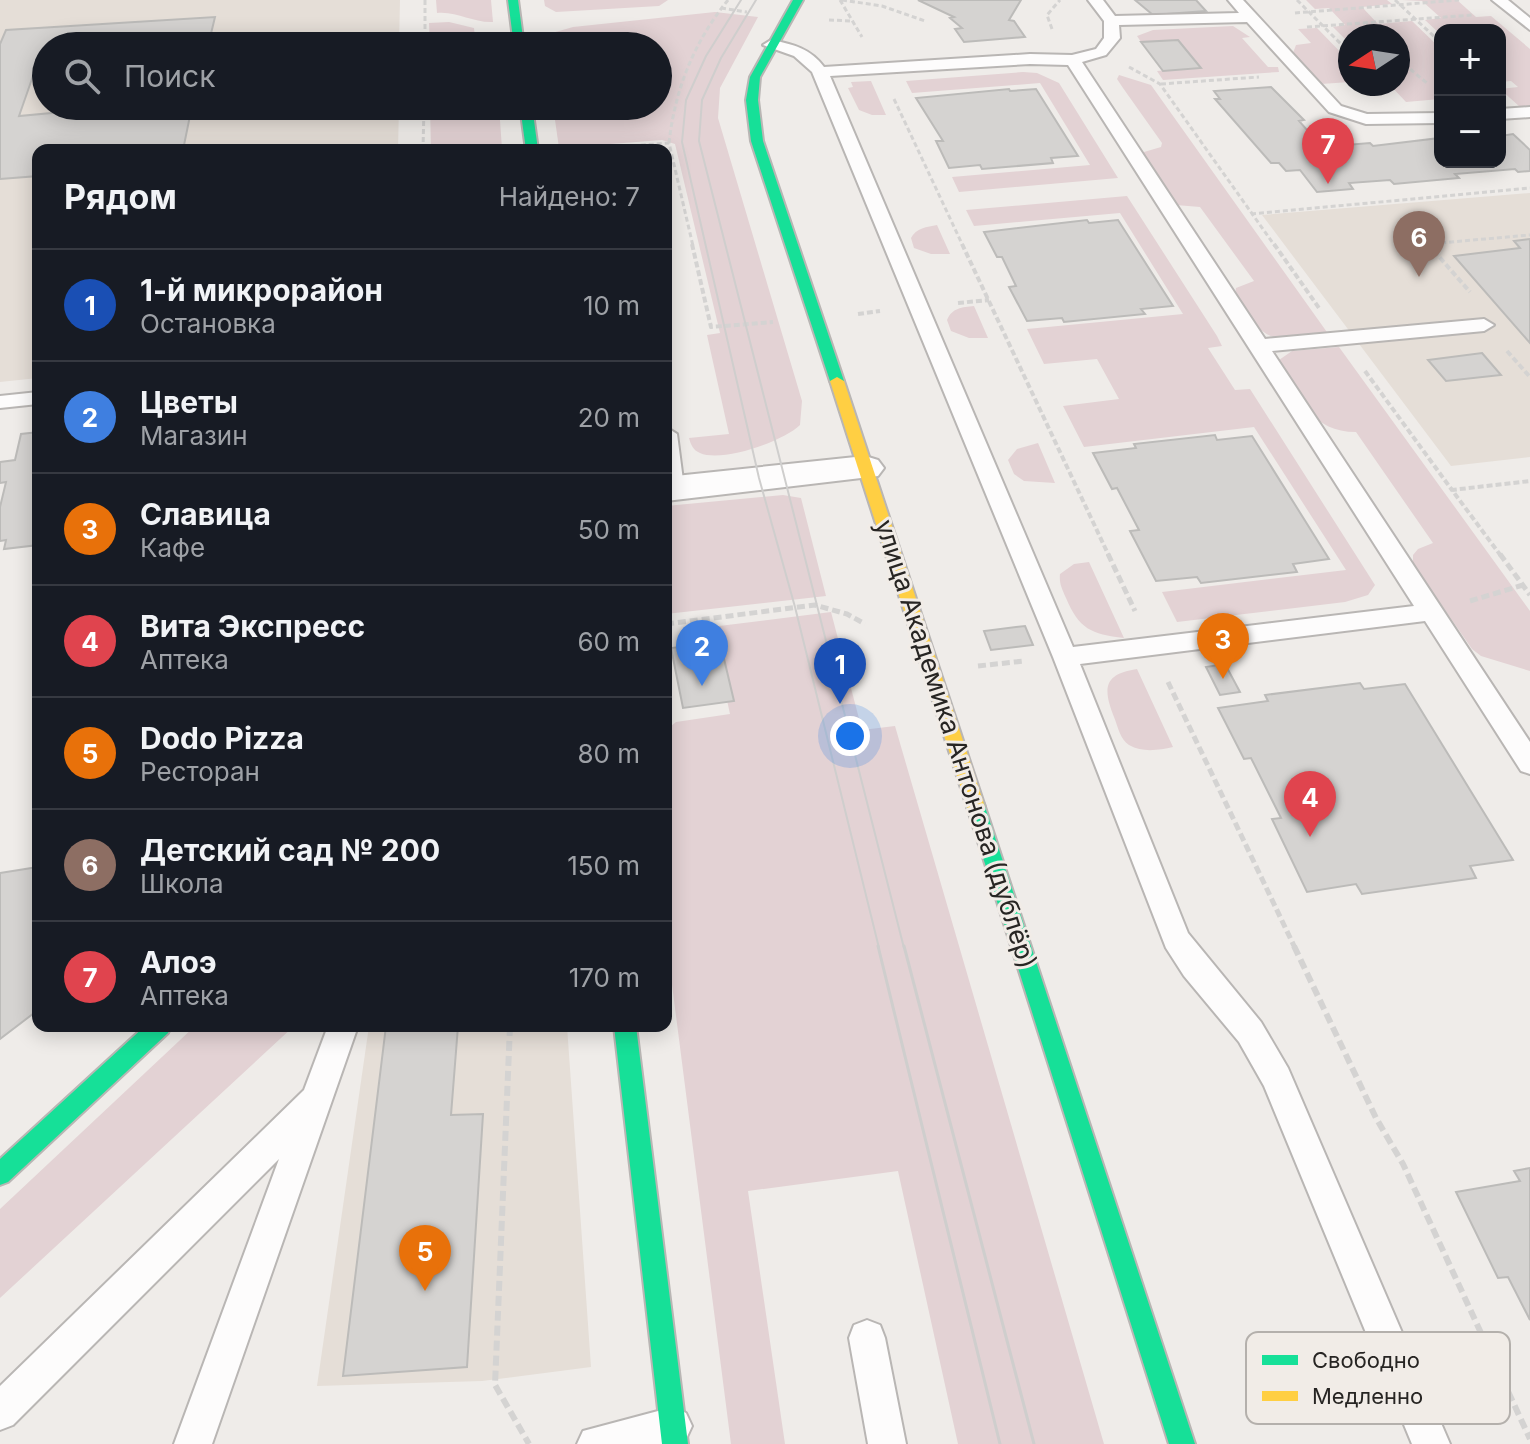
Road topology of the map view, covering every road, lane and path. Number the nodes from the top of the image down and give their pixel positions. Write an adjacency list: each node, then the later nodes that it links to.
1 (425, 0): 24 (path)
2 (513, 0): 25 (street)
3 (728, 0): 39 (path)
4 (798, 0): 28 (street, улица Академика Антонова (дублёр))
5 (841, 0): 18 (path); 31 (path)
6 (1060, 0): 23 (path)
7 (1095, 0): 19 (lane)
8 (1235, 0): 16 (lane)
9 (1297, 0): 14 (path)
10 (1395, 0): 13 (path)
11 (1459, 0): 13 (path)
12 (1499, 0): 15 (lane)
13 (1400, 5): 14 (path); 17 (path)
14 (1309, 12): 16 (path); 20 (path)
15 (1513, 12): 17 (path); 21 (lane)
16 (1250, 17): 19 (lane); 22 (lane)
17 (1416, 19): 20 (path); 26 (path)
18 (925, 21)
19 (1111, 21): 29 (lane)
20 (1322, 26): 22 (path); 27 (path)
21 (1530, 26)
22 (1263, 30): 34 (lane)
23 (1053, 31)
24 (425, 32)
25 (517, 32)
26 (1434, 36)
27 (1338, 41)
28 (771, 45): 33 (lane); 55 (street, улица Академика Антонова (дублёр))
29 (1101, 52): 30 (lane); 35 (path)
30 (1073, 60): 31 (lane); 52 (lane)
31 (880, 70): 33 (lane); 64 (path)
32 (1410, 70): 36 (path)
33 (820, 72): 65 (lane)
34 (1300, 74): 35 (path); 40 (lane)
35 (1160, 84): 48 (path)
36 (1434, 86)
37 (1530, 112): 38 (lane)
38 (1506, 114)
39 (672, 115)
40 (1434, 118)
41 (424, 120): 45 (path)
42 (528, 120): 46 (street)
43 (671, 120): 44 (path)
44 (669, 143)
45 (423, 144)
46 (531, 144)
47 (1530, 188): 48 (path)
48 (1250, 214): 51 (path)
49 (1530, 235): 50 (path)
50 (1484, 325): 51 (lane)
51 (1342, 339): 52 (lane); 58 (path)
52 (1257, 346): 61 (lane)
53 (32, 399): 54 (lane)
54 (0, 402)
55 (865, 468): 57 (street); 85 (street, улица Академика Антонова (дублёр))
56 (1530, 481): 58 (path)
57 (672, 488)
58 (1452, 490): 59 (path)
59 (1523, 585): 60 (path); 61 (path)
60 (1530, 595)
61 (1432, 612): 64 (lane); 66 (lane)
62 (751, 613): 63 (path)
63 (672, 623)
64 (1151, 645): 65 (lane); 74 (path)
65 (1065, 657): 73 (lane)
66 (1530, 764)
67 (154, 1032): 72 (street)
68 (341, 1032): 71 (lane)
69 (510, 1032): 82 (path)
70 (626, 1032): 79 (street)
71 (316, 1100): 77 (lane); 81 (lane)
72 (0, 1174)
73 (1384, 1332)
74 (1481, 1332)
75 (867, 1338): 84 (lane)
76 (1510, 1396): 80 (path)
77 (0, 1412)
78 (1423, 1424): 86 (lane)
79 (674, 1435): 83 (lane)
80 (1530, 1439)
81 (193, 1444)
82 (529, 1444)
83 (596, 1444)
84 (887, 1444)
85 (1182, 1444)
86 (1431, 1444)

